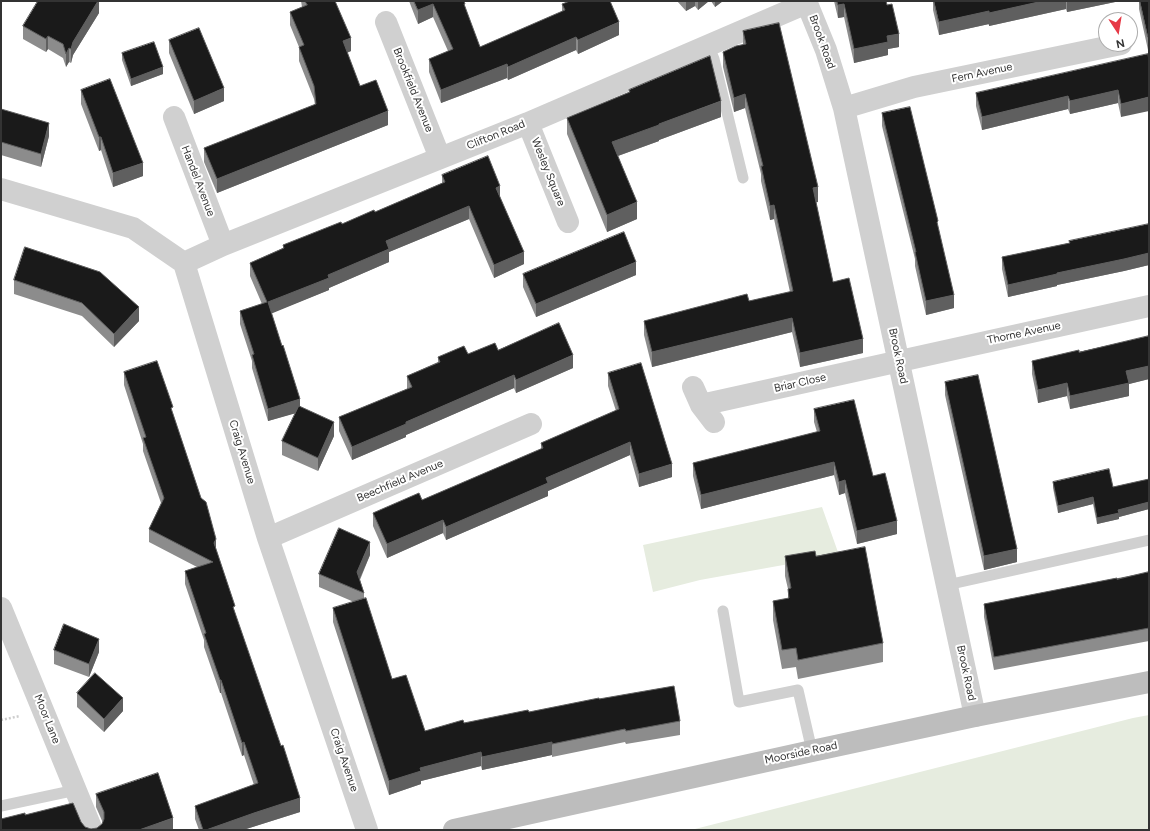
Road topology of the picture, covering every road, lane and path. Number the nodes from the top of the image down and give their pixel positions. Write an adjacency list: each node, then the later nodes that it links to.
1 (806, 2): 3 (street, Clifton Road); 5 (street, Brook Road)
2 (386, 22): 8 (street, Brookfield Avenue)
3 (708, 45): 7 (street, Clifton Road); 9 (lane)
4 (1098, 49): 5 (street, Fern Avenue)
5 (844, 108): 15 (street, Brook Road)
6 (174, 117): 12 (street, Handel Avenue)
7 (528, 123): 8 (street, Clifton Road); 11 (street, Wesley Square)
8 (440, 158): 12 (street, Clifton Road)
9 (743, 178)
10 (1, 189): 13 (street)
11 (568, 222)
12 (222, 245): 13 (street, Clifton Road)
13 (184, 263): 18 (street, Craig Avenue)
14 (1149, 306): 15 (street, Thorne Avenue)
15 (899, 361): 16 (street, Briar Close); 20 (street, Brook Road)
16 (703, 405)
17 (531, 424): 18 (street, Beechfield Avenue)
18 (268, 538): 29 (street, Craig Avenue)
19 (1149, 540): 20 (lane)
20 (948, 585): 24 (street, Brook Road)
21 (1, 608): 26 (street, Moor Lane)
22 (723, 611): 25 (lane)
23 (1149, 682): 24 (street, Moorside Road)
24 (975, 716): 25 (street, Moorside Road)
25 (812, 750): 30 (street, Moorside Road)
26 (76, 790): 27 (lane); 28 (street, Moor Lane)
27 (1, 806)
28 (92, 830)
29 (367, 830)
30 (454, 830)

